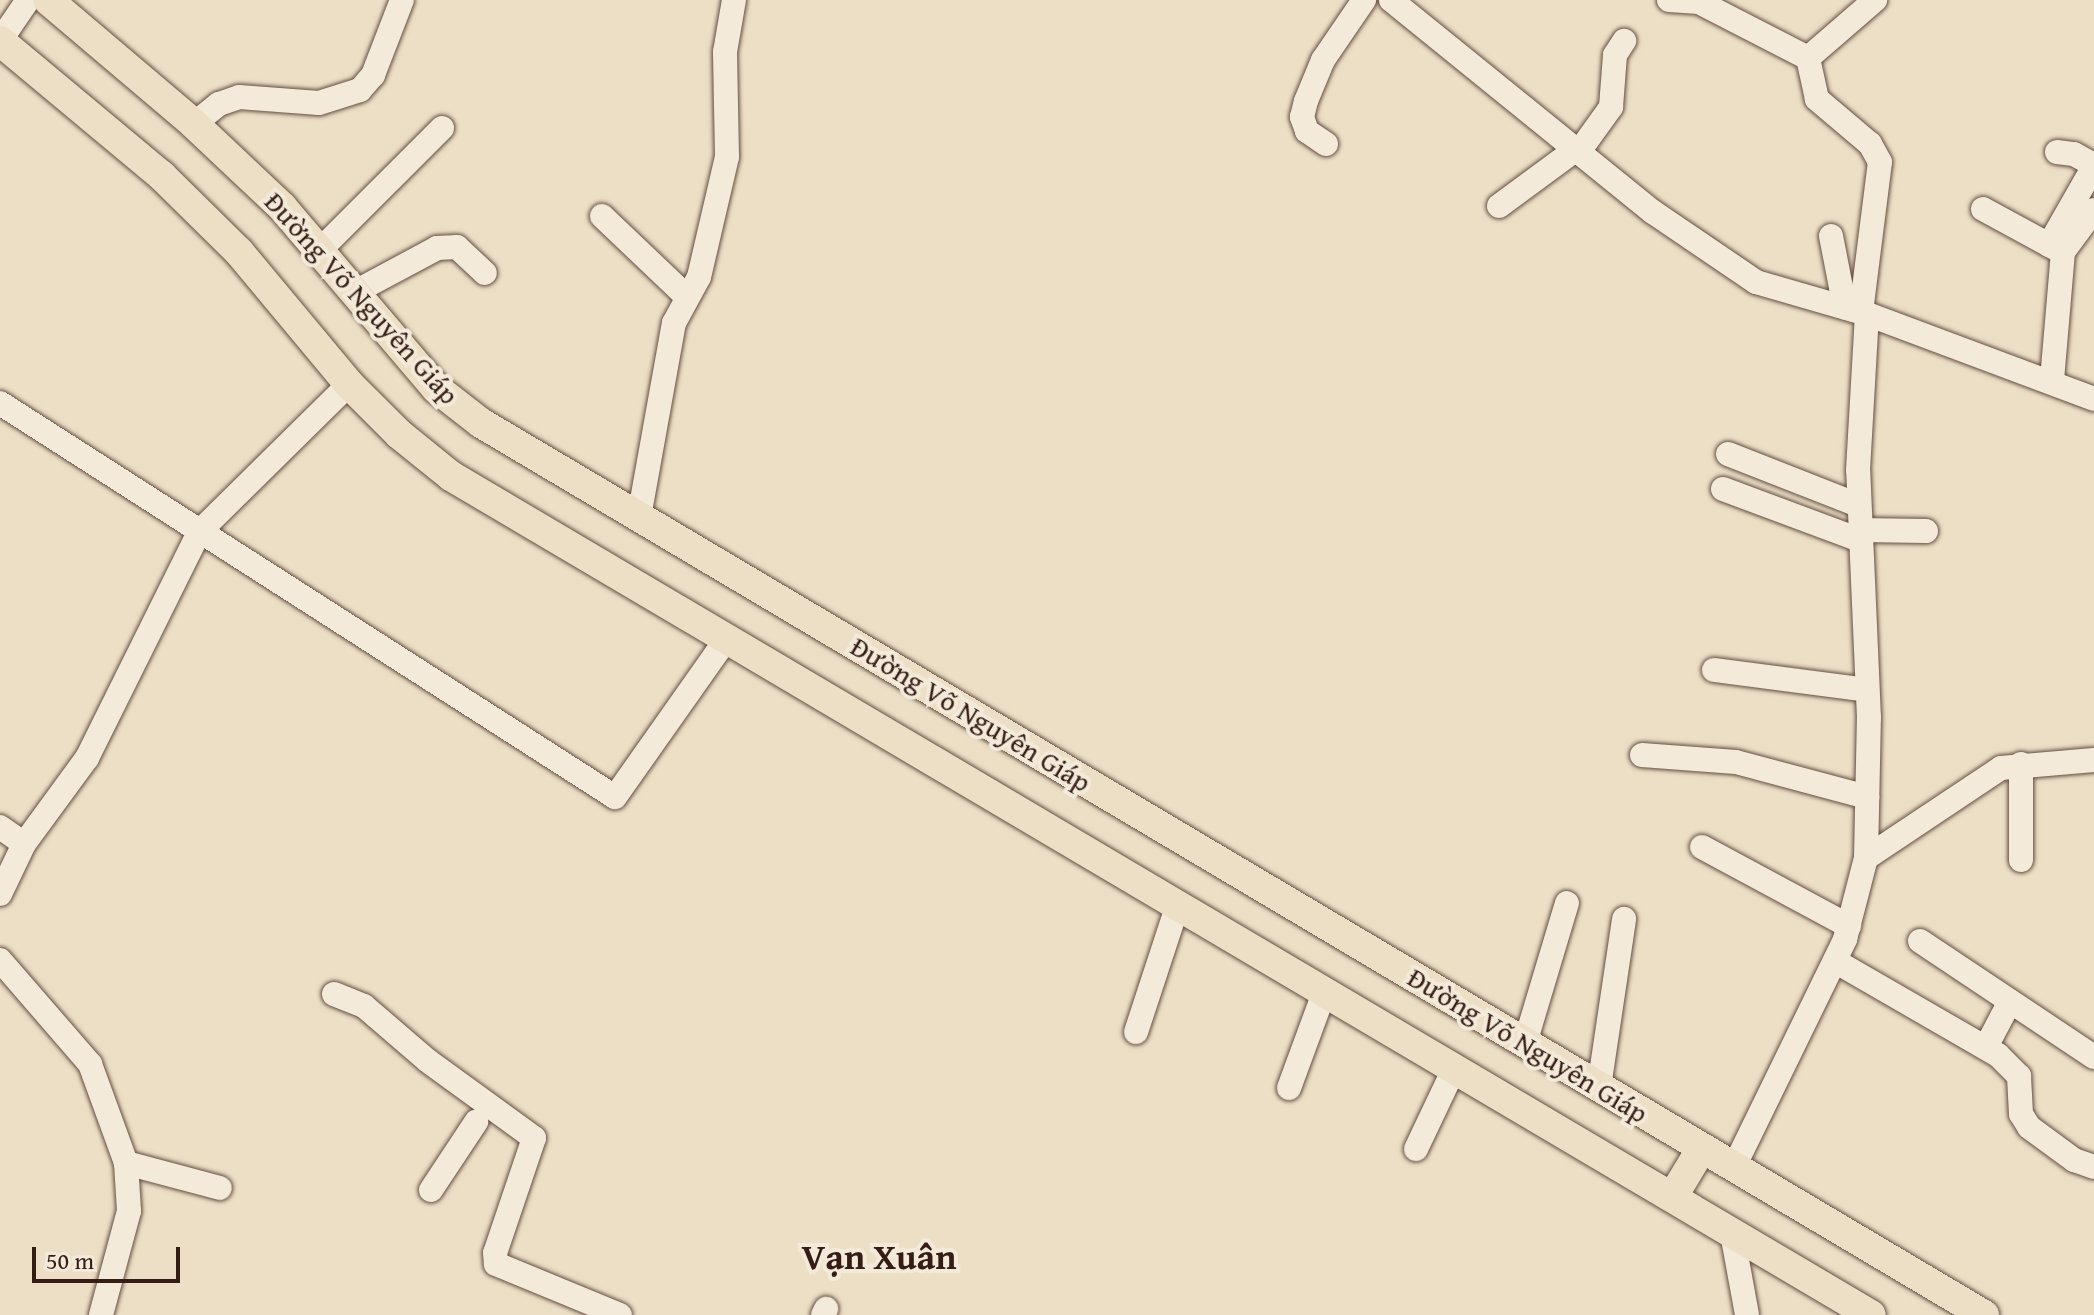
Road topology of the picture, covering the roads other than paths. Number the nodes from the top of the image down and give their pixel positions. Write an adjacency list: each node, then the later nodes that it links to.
1 (28, 0): 9 (street)
2 (48, 0): 12 (main road, Đường Võ Nguyên Giáp)
3 (402, 0): 12 (street)
4 (734, 0): 27 (street)
5 (1364, 0): 14 (street)
6 (1669, 0): 11 (street)
7 (1875, 0): 11 (street)
8 (1397, 2): 15 (street)
9 (0, 41): 30 (main road, Đường Võ Nguyên Giáp)
10 (1624, 41): 15 (street)
11 (1808, 58): 28 (street)
12 (194, 124): 24 (main road, Đường Võ Nguyên Giáp)
13 (442, 128): 24 (street)
14 (1326, 144)
15 (1577, 152): 18 (street); 28 (street)
16 (2057, 152): 17 (street)
17 (2094, 165): 23 (street)
18 (1499, 206)
19 (1983, 209): 23 (street)
20 (2094, 210): 23 (street)
21 (602, 216): 27 (street)
22 (1831, 236): 28 (street)
23 (2056, 248): 29 (street)
24 (319, 251): 26 (main road, Đường Võ Nguyên Giáp)
25 (485, 273): 26 (street)
26 (355, 292): 36 (main road, Đường Võ Nguyên Giáp)
27 (686, 296): 36 (street)
28 (1857, 311): 29 (street); 35 (street)
29 (2052, 380): 31 (street)
30 (349, 384): 38 (street); 40 (main road, Đường Võ Nguyên Giáp)
31 (2094, 399)
32 (0, 403): 38 (street)
33 (1728, 454): 35 (street)
34 (1723, 489): 39 (street)
35 (1858, 505): 39 (street)
36 (639, 517): 64 (main road, Đường Võ Nguyên Giáp)
37 (1926, 531): 39 (street)
38 (199, 532): 40 (street); 48 (street)
39 (1860, 535): 42 (street)
40 (727, 638): 54 (main road, Đường Võ Nguyên Giáp)
41 (1714, 670): 42 (street)
42 (1867, 690): 46 (street)
43 (1642, 755): 46 (street)
44 (2094, 760): 45 (street)
45 (2021, 764): 50 (street); 51 (street)
46 (1867, 797): 50 (street)
47 (0, 827): 48 (street)
48 (24, 844): 52 (street)
49 (1702, 847): 56 (street)
50 (1866, 858): 56 (street)
51 (2021, 860)
52 (0, 894)
53 (1567, 903): 64 (street)
54 (1178, 904): 60 (main road, Đường Võ Nguyên Giáp); 63 (street)
55 (1624, 919): 68 (street)
56 (1849, 926): 59 (street)
57 (1920, 941): 66 (street)
58 (0, 960): 73 (street)
59 (1835, 961): 65 (street); 74 (street)
60 (1325, 990): 67 (main road, Đường Võ Nguyên Giáp); 69 (street)
61 (334, 994): 70 (street)
62 (2007, 1007): 65 (street)
63 (1136, 1032)
64 (1525, 1043): 68 (main road, Đường Võ Nguyên Giáp)
65 (1986, 1047): 75 (street)
66 (2094, 1057)
67 (1455, 1067): 72 (street); 78 (main road, Đường Võ Nguyên Giáp)
68 (1599, 1087): 71 (main road, Đường Võ Nguyên Giáp)
69 (1289, 1088)
70 (483, 1111): 77 (street); 81 (street)
71 (1702, 1148): 74 (main road, Đường Võ Nguyên Giáp); 78 (main road)
72 (1416, 1149)
73 (126, 1163): 76 (street); 80 (street)
74 (1734, 1167): 84 (main road, Đường Võ Nguyên Giáp)
75 (2094, 1167)
76 (220, 1188)
77 (431, 1190)
78 (1673, 1196): 79 (main road, Đường Võ Nguyên Giáp)
79 (1732, 1233): 82 (street); 83 (main road, Đường Võ Nguyên Giáp)
80 (101, 1315)
81 (620, 1315)
82 (1747, 1315)
83 (1871, 1315)
84 (1984, 1315)

